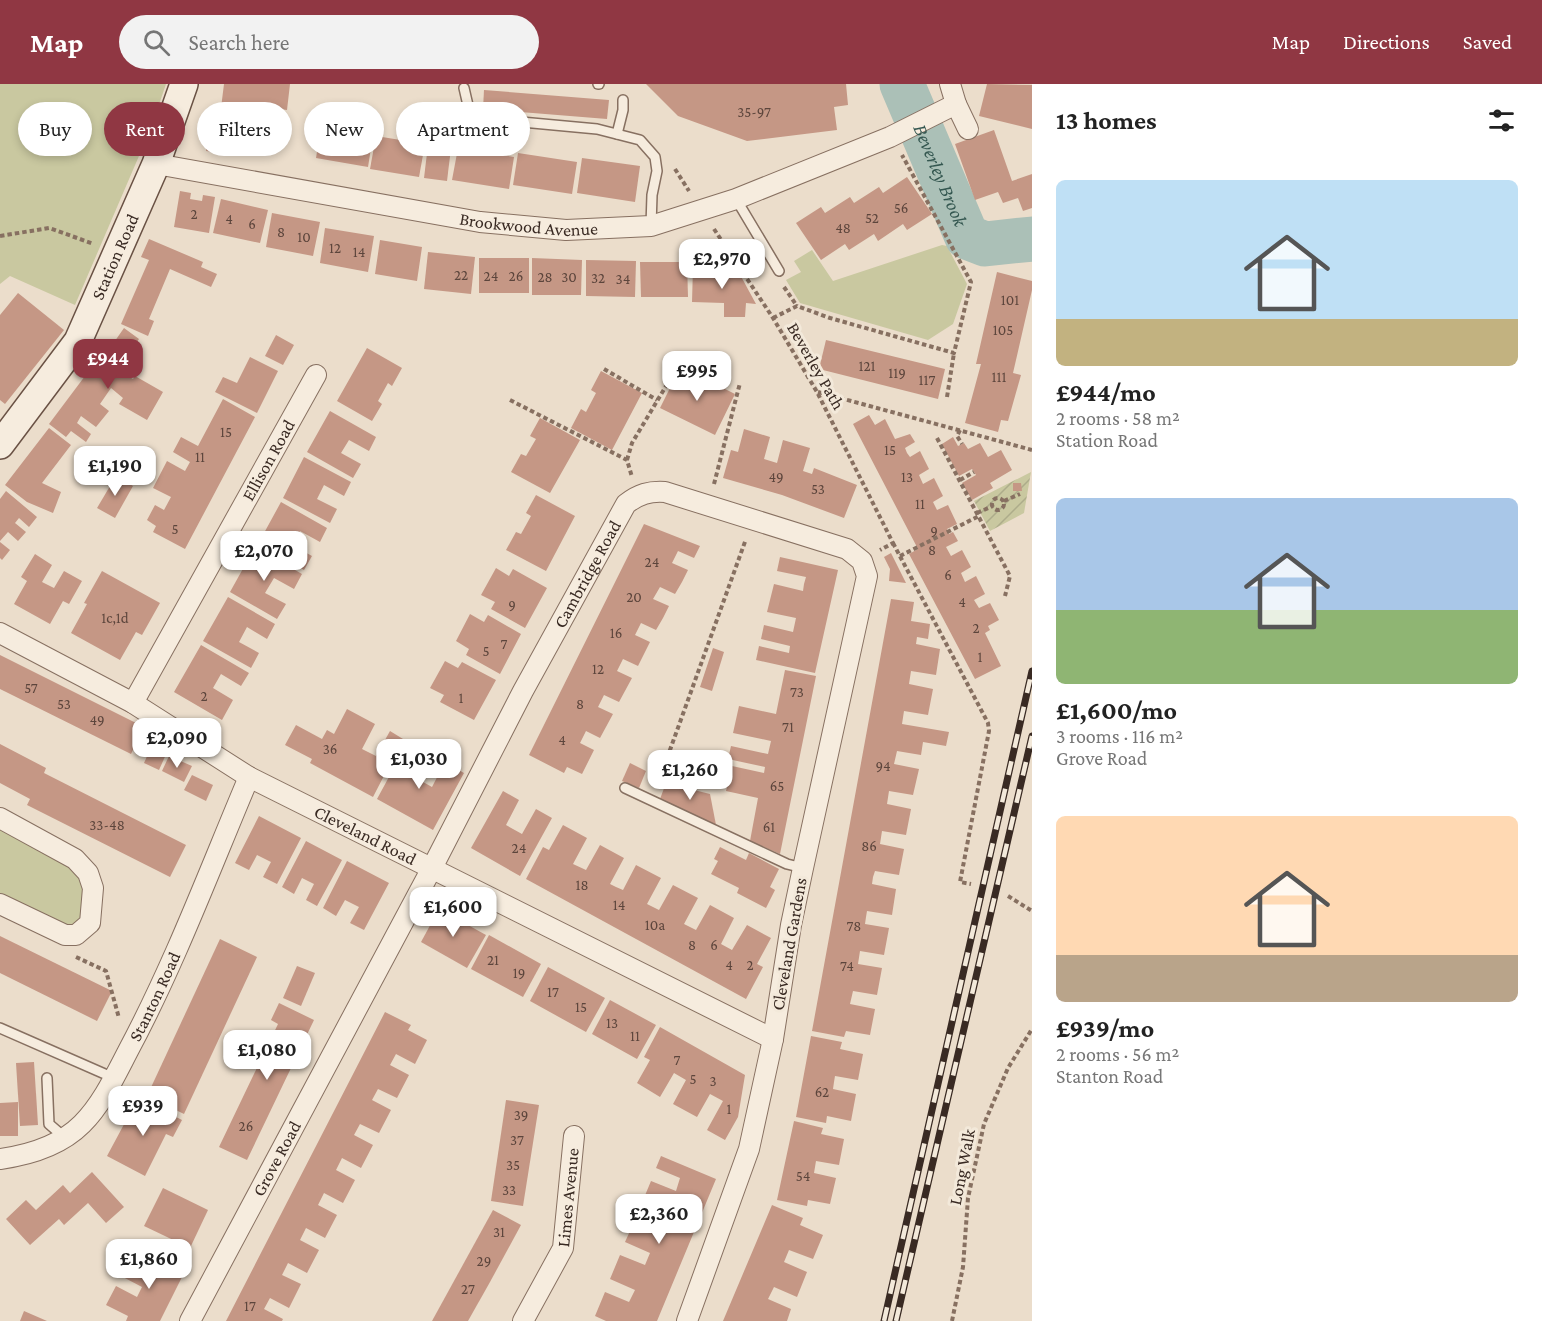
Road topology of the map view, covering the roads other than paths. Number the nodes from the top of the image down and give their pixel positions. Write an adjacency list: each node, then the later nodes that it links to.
1 (184, 84): 8 (main road, Station Road)
2 (950, 84): 5 (street)
3 (464, 88): 7 (lane)
4 (622, 100): 7 (lane)
5 (956, 104): 6 (street); 9 (street, Brookwood Avenue)
6 (968, 129)
7 (617, 135): 10 (lane)
8 (156, 164): 10 (street, Brookwood Avenue); 13 (main road, Station Road)
9 (736, 199): 10 (street, Brookwood Avenue); 11 (lane)
10 (651, 226)
11 (779, 271)
12 (316, 375): 16 (street, Ellison Road)
13 (0, 445)
14 (862, 561): 20 (street, Cambridge Road); 21 (street, Cleveland Gardens)
15 (0, 633): 16 (street, Cleveland Road)
16 (133, 704): 17 (street, Cleveland Road)
17 (249, 777): 20 (street, Cleveland Road); 26 (street, Stanton Road)
18 (625, 788): 21 (lane)
19 (0, 818): 22 (street)
20 (432, 868): 24 (street, Cleveland Road); 30 (street, Grove Road)
21 (803, 868): 24 (street, Cleveland Gardens)
22 (0, 904)
23 (0, 1029): 26 (lane)
24 (773, 1039): 32 (street, Cleveland Gardens)
25 (47, 1078): 28 (lane)
26 (114, 1078): 28 (street, Stanton Road)
27 (574, 1136): 31 (street, Limes Avenue)
28 (64, 1137): 29 (street, Stanton Road)
29 (0, 1159)
30 (190, 1321)
31 (523, 1321)
32 (687, 1321)

